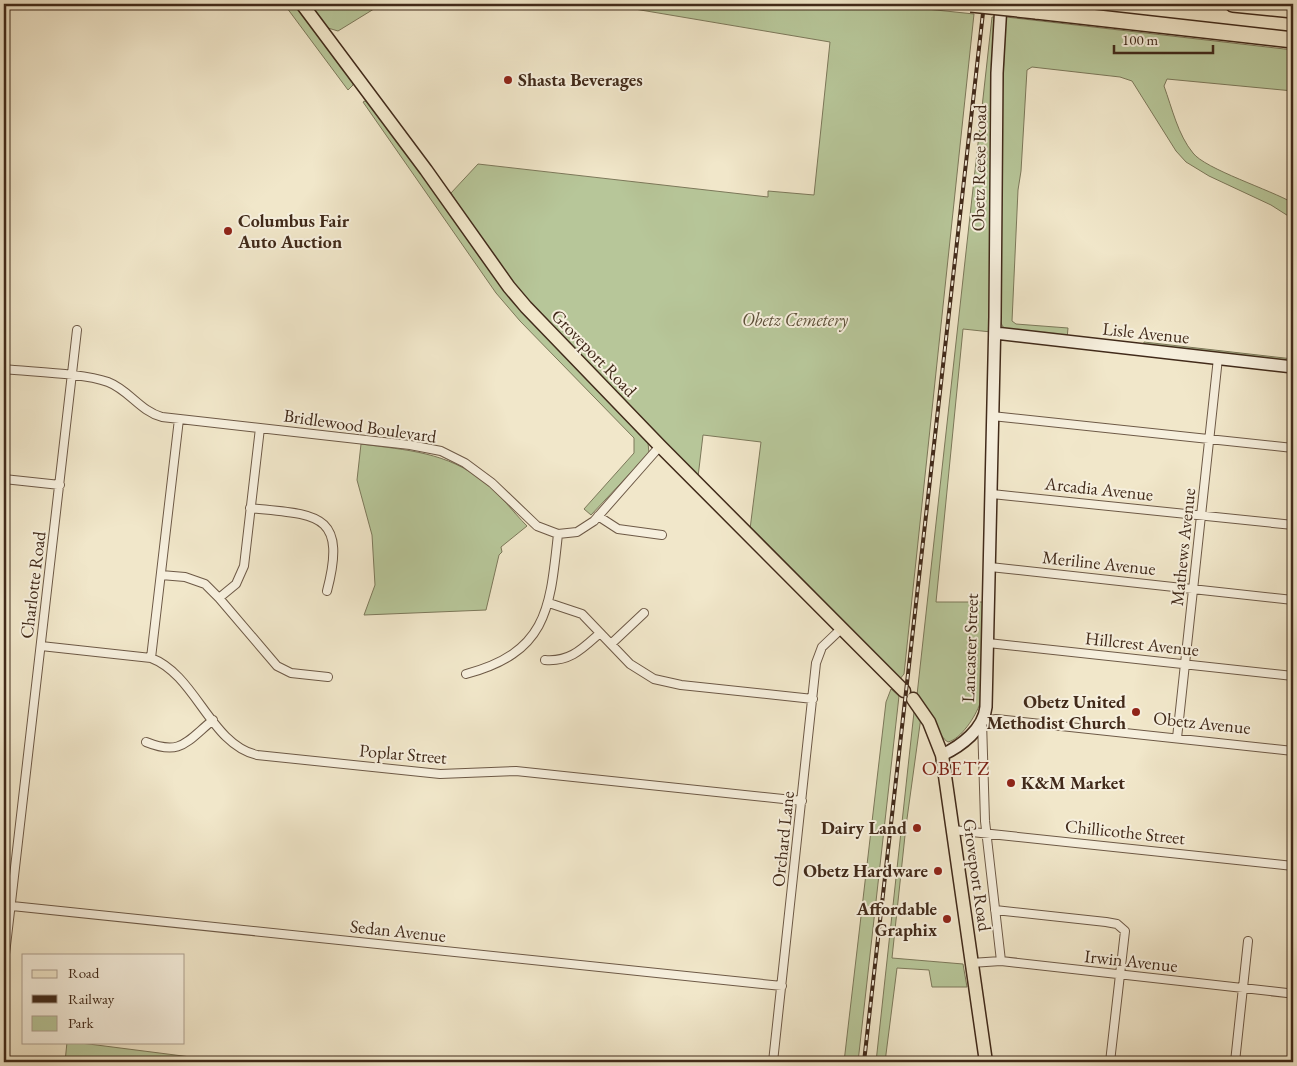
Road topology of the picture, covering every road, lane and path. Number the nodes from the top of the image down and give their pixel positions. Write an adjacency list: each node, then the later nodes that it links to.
1 (302, 4): 17 (main road, Groveport Road)
2 (970, 4): 6 (highway, bridge)
3 (1001, 4): 8 (street, Obetz Reese Road)
4 (1233, 4): 5 (highway)
5 (1293, 10)
6 (1293, 40)
7 (77, 330): 12 (street, Charlotte Road)
8 (995, 333): 9 (street, Lisle Avenue); 13 (street, Lancaster Street)
9 (1218, 358): 10 (street, Lisle Avenue); 16 (street, Mathews Avenue)
10 (1293, 367)
11 (4, 369): 12 (street, Bridlewood Boulevard)
12 (72, 376): 14 (street, Bridlewood Boulevard); 20 (street, Charlotte Road)
13 (992, 416): 16 (street); 21 (street, Lancaster Street)
14 (179, 419): 15 (street, Bridlewood Boulevard); 29 (street)
15 (260, 428): 22 (street); 26 (street, Bridlewood Boulevard)
16 (1210, 440): 18 (street); 23 (street, Mathews Avenue)
17 (660, 446): 24 (street); 36 (main road, Groveport Road)
18 (1293, 448)
19 (4, 479): 20 (street)
20 (60, 485): 40 (street, Charlotte Road)
21 (992, 494): 23 (street, Arcadia Avenue); 28 (street, Lancaster Street)
22 (250, 508): 31 (street); 32 (street)
23 (1202, 515): 25 (street, Arcadia Avenue); 30 (street, Mathews Avenue)
24 (598, 516): 26 (street); 27 (street)
25 (1293, 525)
26 (558, 534): 34 (street)
27 (662, 535)
28 (990, 568): 30 (street, Meriline Avenue); 38 (street, Lancaster Street)
29 (161, 575): 32 (street); 41 (street)
30 (1193, 589): 33 (street, Meriline Avenue); 43 (street, Mathews Avenue)
31 (327, 591)
32 (219, 598): 46 (street)
33 (1293, 600)
34 (550, 603): 37 (street); 44 (street)
35 (644, 613): 39 (street)
36 (842, 628): 47 (street, Orchard Lane); 53 (main road, Groveport Road)
37 (600, 633): 39 (street); 42 (street)
38 (988, 643): 43 (street, Hillcrest Avenue); 49 (street, Lancaster Street)
39 (611, 644): 47 (street)
40 (41, 646): 41 (street, Poplar Street); 58 (street, Charlotte Road)
41 (151, 658): 48 (street, Poplar Street)
42 (545, 660)
43 (1185, 664): 45 (street, Hillcrest Avenue); 50 (street, Mathews Avenue)
44 (466, 674)
45 (1293, 676)
46 (328, 677)
47 (813, 699): 54 (street, Orchard Lane)
48 (213, 720): 51 (street); 54 (street, Poplar Street)
49 (982, 721): 50 (street, Obetz Avenue); 53 (street); 56 (street, Lancaster Street)
50 (1177, 738): 52 (street, Obetz Avenue)
51 (146, 742)
52 (1293, 751)
53 (942, 755): 55 (main road, Groveport Road)
54 (802, 801): 65 (street, Orchard Lane)
55 (953, 830): 56 (street, Chillicothe Street); 63 (main road, Groveport Road)
56 (986, 833): 57 (street, Chillicothe Street); 59 (street, Lancaster Street)
57 (1293, 866)
58 (12, 906): 62 (street, Charlotte Road); 65 (street, Sedan Avenue)
59 (995, 910): 61 (street, Lancaster Street); 64 (street)
60 (1248, 941): 66 (street)
61 (1001, 961): 63 (street, Irwin Avenue); 64 (street, Irwin Avenue)
62 (4, 963)
63 (971, 963): 69 (main road, Groveport Road)
64 (1120, 974): 66 (street, Irwin Avenue); 72 (street)
65 (782, 986): 68 (street, Orchard Lane)
66 (1243, 988): 67 (street, Irwin Avenue); 73 (street)
67 (1287, 993)
68 (773, 1062)
69 (986, 1062)
70 (1030, 1062): 71 (street)
71 (1066, 1062)
72 (1110, 1062)
73 (1235, 1062)

